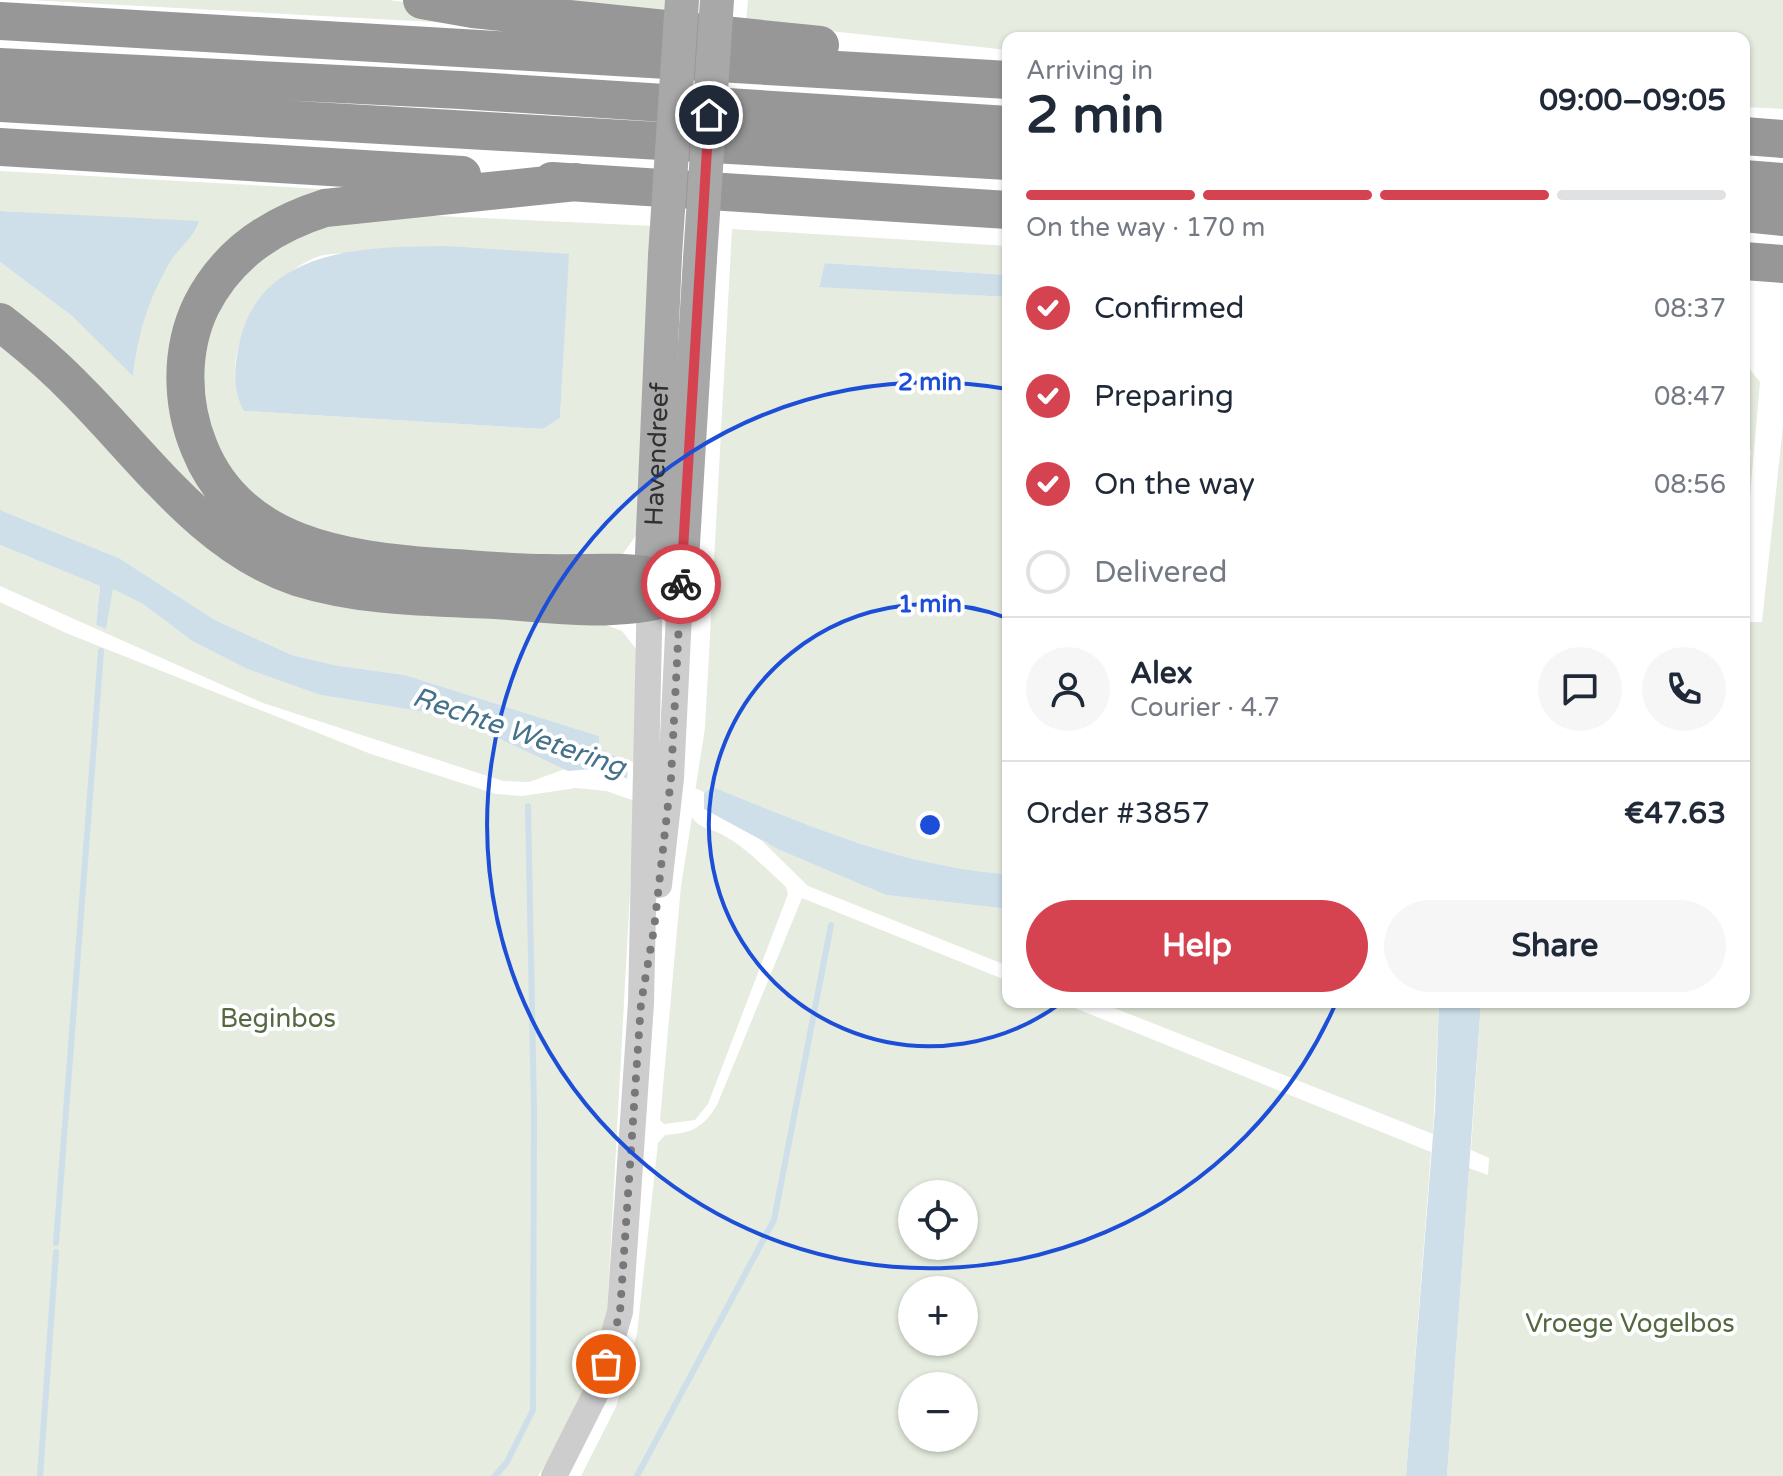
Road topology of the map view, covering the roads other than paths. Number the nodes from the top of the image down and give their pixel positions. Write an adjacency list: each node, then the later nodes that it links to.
1 (422, 0): 6 (highway)
2 (682, 0): 15 (main road, Havendreef, bridge)
3 (717, 0): 15 (main road, Havendreef, bridge)
4 (0, 21): 7 (highway)
5 (0, 67): 9 (highway)
6 (1002, 79)
7 (1002, 80)
8 (0, 103): 11 (highway)
9 (1002, 125)
10 (0, 147): 12 (highway)
11 (1002, 161)
12 (576, 182): 13 (highway); 15 (highway)
13 (1002, 210)
14 (0, 322): 15 (highway)
15 (660, 592): 16 (street, Havendreef)
16 (554, 1476)

